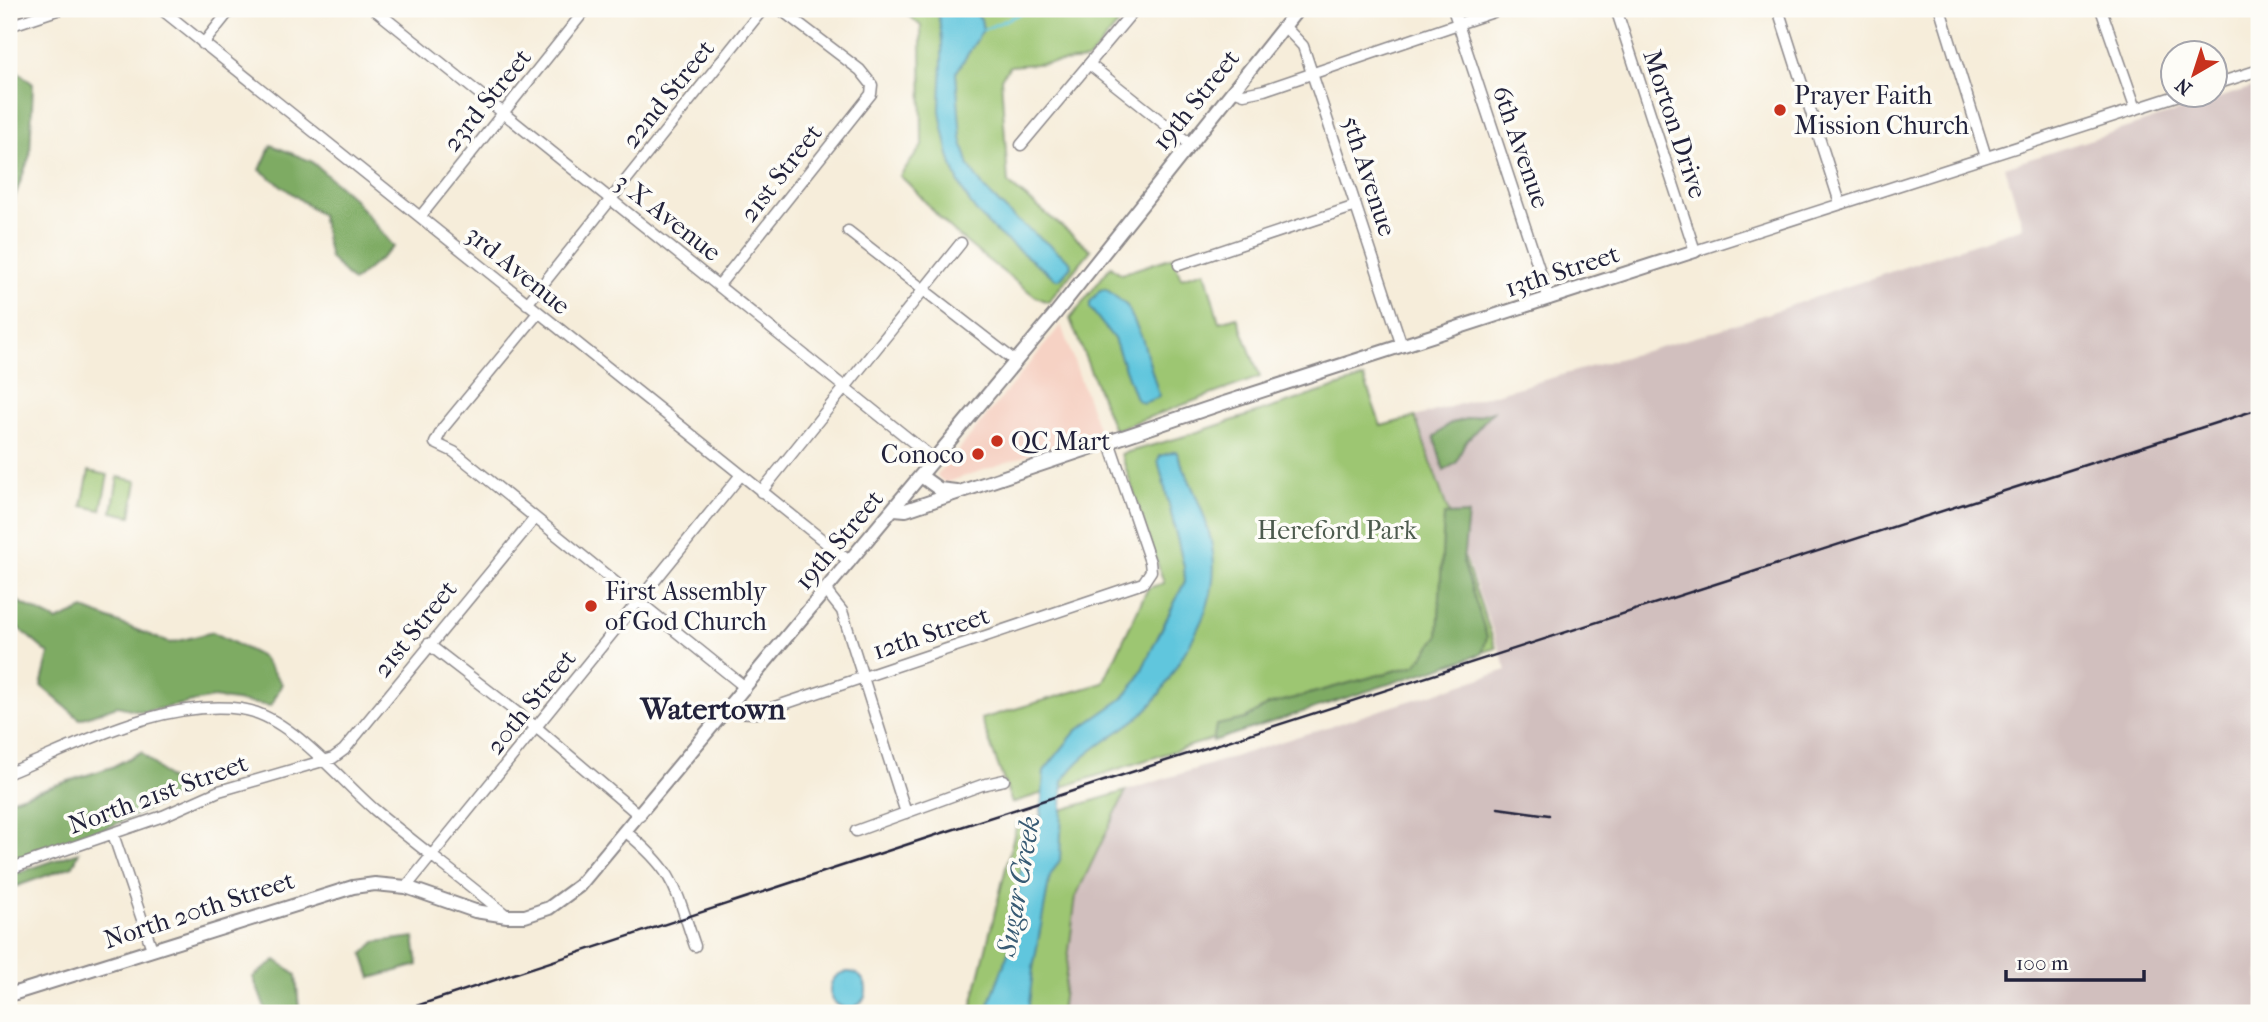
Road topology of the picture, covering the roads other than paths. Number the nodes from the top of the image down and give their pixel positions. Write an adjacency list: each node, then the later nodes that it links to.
1 (60, 9): 17 (street)
2 (161, 9): 19 (street, 3rd Avenue)
3 (231, 9): 19 (street)
4 (374, 9): 27 (street, 3 X Avenue)
5 (586, 9): 27 (street, 23rd Street)
6 (763, 9): 31 (street, 22nd Street)
7 (780, 9): 39 (street, 21st Street)
8 (1135, 9): 20 (street)
9 (1298, 9): 18 (main road, 19th Street)
10 (1453, 9): 16 (street, 6th Avenue)
11 (1502, 9): 16 (street)
12 (1616, 9): 37 (street, Morton Drive)
13 (1778, 9): 32 (street)
14 (1940, 9): 30 (street)
15 (2101, 9): 26 (street)
16 (1458, 24): 22 (street); 41 (street, 6th Avenue)
17 (9, 26)
18 (1284, 26): 22 (street, 5th Avenue); 24 (main road, 19th Street)
19 (203, 44): 34 (street, 3rd Avenue)
20 (1089, 64): 28 (street); 29 (street)
21 (2259, 70): 23 (street)
22 (1312, 72): 24 (street); 33 (street, 5th Avenue)
23 (2230, 79)
24 (1233, 90): 28 (main road, 19th Street)
25 (2160, 101): 26 (street, 13th Street)
26 (2136, 109): 30 (street, 13th Street)
27 (503, 113): 31 (street, 3 X Avenue); 34 (street, 23rd Street)
28 (1190, 144): 45 (main road, 19th Street)
29 (1021, 145)
30 (1986, 157): 32 (street, 13th Street)
31 (611, 199): 39 (street, 3 X Avenue); 42 (street, 22nd Street)
32 (1840, 203): 37 (street, 13th Street)
33 (1356, 206): 38 (street); 44 (street, 5th Avenue)
34 (420, 217): 42 (street, 3rd Avenue)
35 (848, 231): 40 (street)
36 (961, 243): 40 (street)
37 (1695, 251): 41 (main road, 13th Street)
38 (1179, 265)
39 (719, 285): 46 (street, 3 X Avenue)
40 (924, 290): 45 (street); 46 (street)
41 (1549, 299): 44 (main road, 13th Street)
42 (527, 304): 43 (street, 3rd Avenue)
43 (538, 313): 49 (street, 3rd Avenue); 54 (street)
44 (1402, 346): 47 (main road, 13th Street)
45 (1015, 362): 48 (main road, 19th Street)
46 (845, 388): 48 (street, 3 X Avenue); 52 (street)
47 (1109, 441): 51 (main road, 13th Street); 59 (street, 12th Street)
48 (935, 460): 50 (main road, 19th Street)
49 (740, 476): 52 (street, 3rd Avenue); 57 (street, 20th Street)
50 (921, 476): 51 (main road); 53 (main road, 19th Street)
51 (956, 491): 53 (main road, 13th Street)
52 (761, 492): 55 (street, 3rd Avenue)
53 (894, 509): 55 (main road, 19th Street)
54 (535, 518): 57 (street); 58 (street, 21st Street)
55 (850, 562): 56 (main road, 19th Street)
56 (826, 590): 59 (street); 60 (main road, 19th Street)
57 (639, 603): 60 (street); 62 (street, 20th Street)
58 (428, 644): 62 (street); 63 (street, 21st Street)
59 (862, 678): 61 (street, 12th Street); 66 (street)
60 (746, 688): 61 (main road, 19th Street)
61 (726, 712): 67 (main road, 19th Street)
62 (537, 728): 67 (street); 71 (street, 20th Street)
63 (324, 762): 64 (street); 70 (street, North 21st Street); 71 (street)
64 (9, 774)
65 (1004, 780): 66 (street)
66 (906, 813): 68 (street)
67 (640, 816): 69 (main road, 19th Street)
68 (856, 831)
69 (626, 832): 74 (main road, 19th Street); 75 (street)
70 (113, 834): 72 (street, North 21st Street); 76 (street)
71 (432, 856): 73 (street, 20th Street); 74 (street)
72 (9, 869)
73 (406, 887): 74 (main road, 19th Street); 76 (main road, North 20th Street)
74 (507, 916)
75 (695, 946)
76 (152, 949): 77 (main road, North 20th Street)
77 (9, 995)

